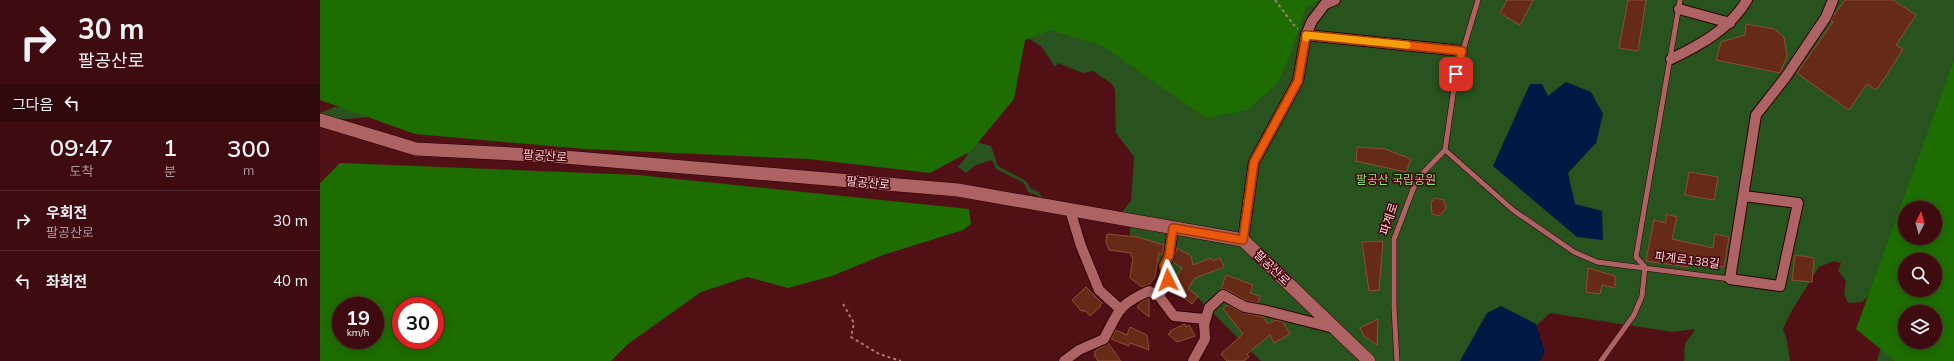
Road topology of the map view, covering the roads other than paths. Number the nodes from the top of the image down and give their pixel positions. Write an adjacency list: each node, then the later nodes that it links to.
1 (1335, 0): 7 (street)
2 (1478, 0): 8 (lane)
3 (1747, 0): 6 (street)
4 (1833, 0): 12 (street, 파계로138길)
5 (1679, 5): 6 (street); 9 (lane)
6 (1730, 23): 9 (street)
7 (1306, 35): 8 (street); 15 (street)
8 (1462, 51): 11 (lane)
9 (1671, 59): 16 (lane)
10 (320, 120): 13 (street, 팔공산로)
11 (1445, 150): 16 (lane, 파계로138길); 25 (lane, 파계로)
12 (1744, 196): 17 (street, 파계로138길); 17 (street)
13 (1070, 210): 14 (street, 팔공산로); 19 (street)
14 (1173, 228): 15 (street, 팔공산로); 18 (street)
15 (1243, 240): 21 (street, 팔공산로)
16 (1645, 268): 17 (lane, 파계로138길); 26 (lane)
17 (1730, 279)
18 (1159, 296): 19 (street); 20 (street)
19 (1120, 308): 22 (street)
20 (1204, 325): 21 (street); 23 (street)
21 (1336, 329): 24 (street, 팔공산로)
22 (1064, 361)
23 (1193, 361)
24 (1369, 361)
25 (1397, 361)
26 (1601, 361)

